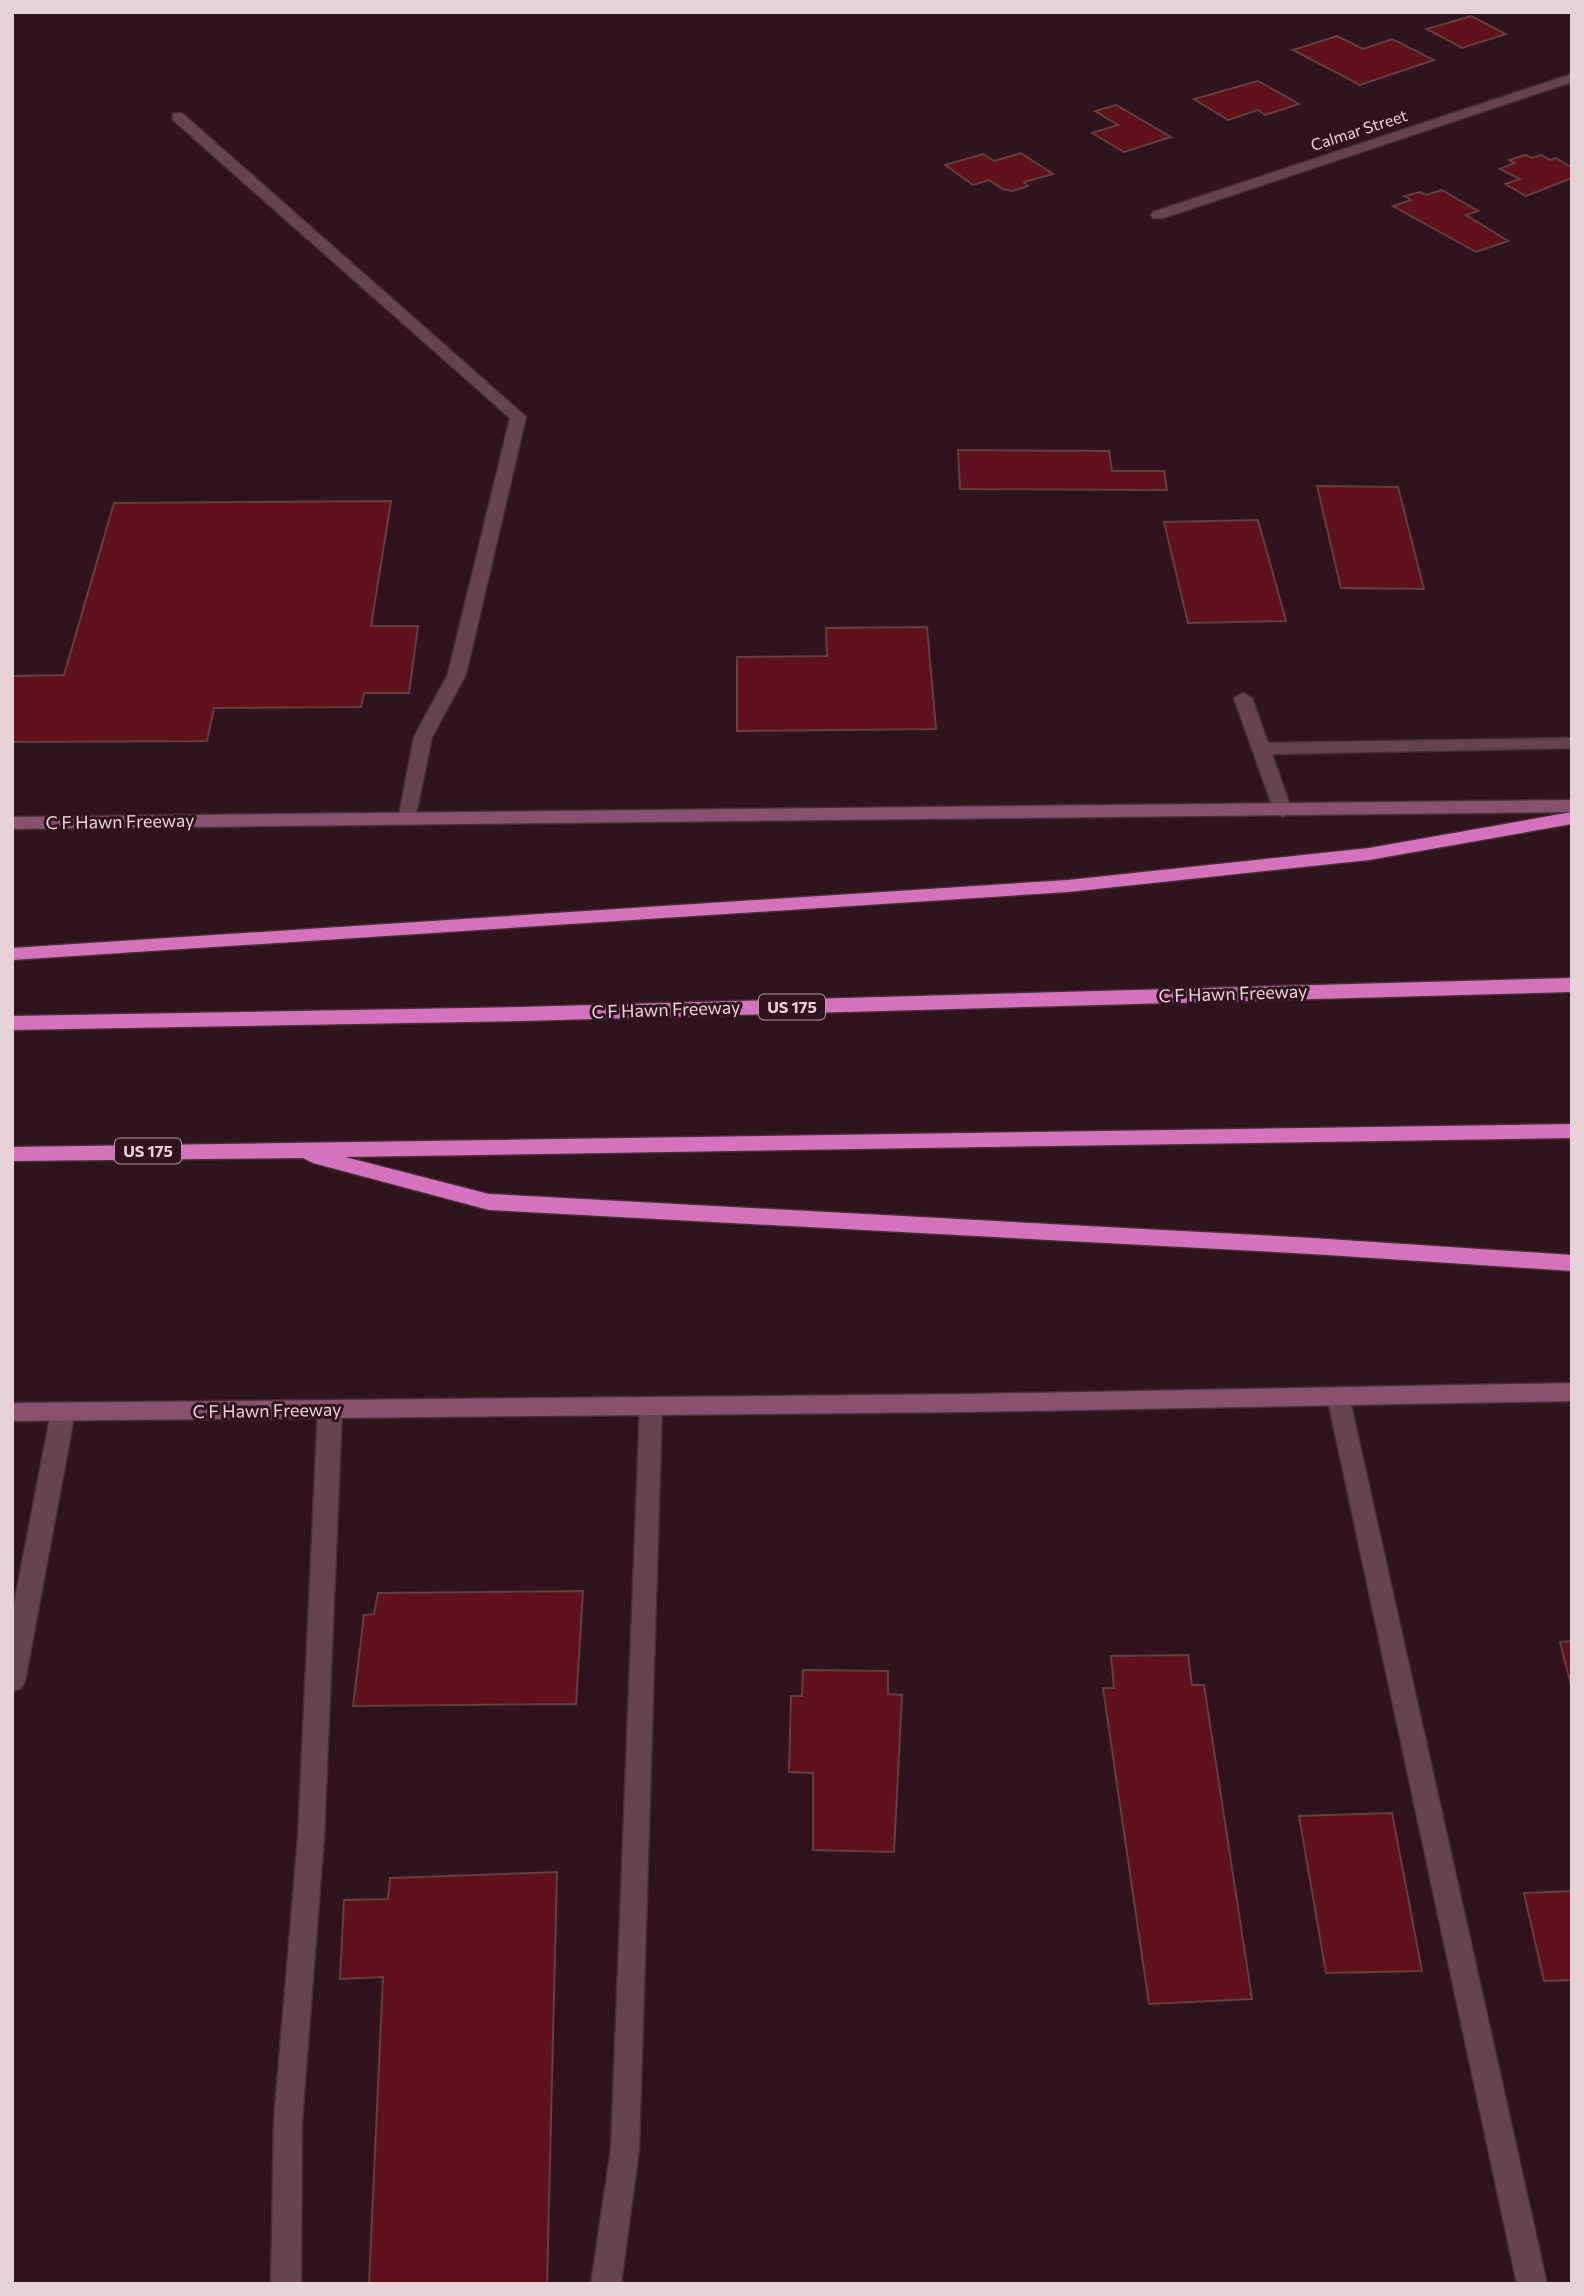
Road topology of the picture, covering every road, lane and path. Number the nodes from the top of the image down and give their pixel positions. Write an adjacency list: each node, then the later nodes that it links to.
1 (1572, 78): 3 (street, Calmar Street)
2 (178, 117): 10 (street)
3 (1158, 215)
4 (1243, 698): 6 (street)
5 (1572, 743): 6 (street)
6 (1261, 749): 8 (street)
7 (1572, 806): 8 (main road, C F Hawn Freeway)
8 (1283, 811): 10 (main road, C F Hawn Freeway)
9 (1572, 818): 12 (highway)
10 (407, 820): 11 (main road, C F Hawn Freeway)
11 (12, 823)
12 (12, 954)
13 (1572, 985): 14 (highway, C F Hawn Freeway / US 175)
14 (12, 1023)
15 (1572, 1131): 16 (highway, US 175)
16 (284, 1149): 17 (highway, US 175); 18 (highway)
17 (12, 1154)
18 (1572, 1263)
19 (1572, 1392): 20 (main road, C F Hawn Freeway)
20 (1338, 1396): 21 (main road, C F Hawn Freeway); 28 (street)
21 (651, 1407): 22 (main road, C F Hawn Freeway); 27 (street)
22 (330, 1410): 24 (main road, C F Hawn Freeway); 26 (street)
23 (12, 1412): 24 (main road, C F Hawn Freeway)
24 (64, 1412): 25 (street)
25 (12, 1681)
26 (286, 2284)
27 (606, 2284)
28 (1532, 2284)

